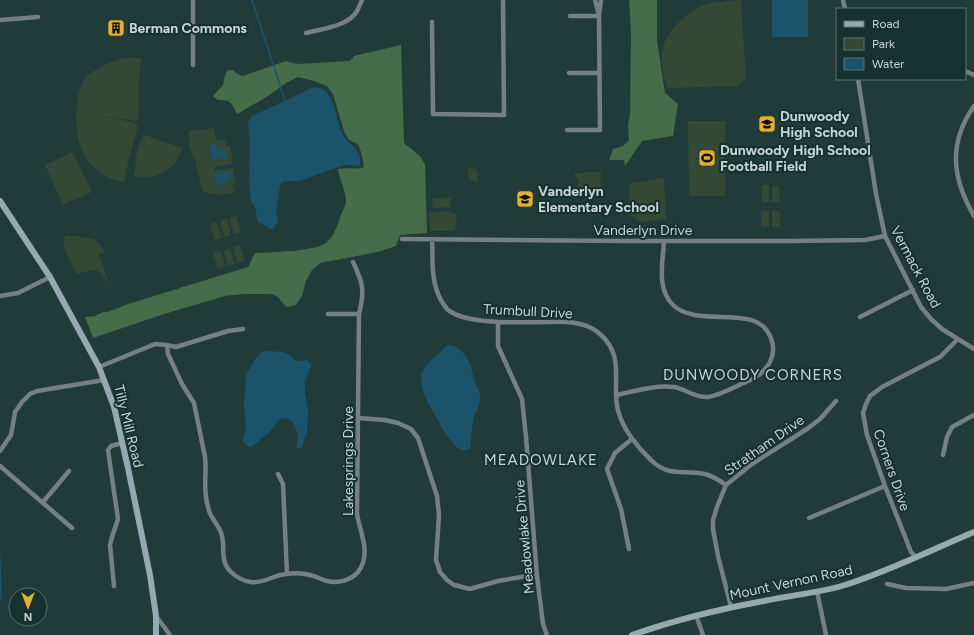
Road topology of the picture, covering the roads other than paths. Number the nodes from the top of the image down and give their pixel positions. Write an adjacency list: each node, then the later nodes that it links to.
1 (193, 0): 12 (street)
2 (362, 0): 11 (street)
3 (503, 0): 10 (street)
4 (595, 0): 7 (street)
5 (601, 0): 7 (street)
6 (570, 16): 7 (street)
7 (599, 16): 14 (street)
8 (38, 18): 9 (street)
9 (0, 20)
10 (432, 22)
11 (306, 33)
12 (193, 65)
13 (569, 73): 14 (street)
14 (599, 73): 17 (street)
15 (858, 80): 20 (street, Vermack Road)
16 (974, 106): 19 (street)
17 (568, 130)
18 (0, 201): 25 (street, Tilly Mill Road)
19 (974, 216)
20 (885, 236): 23 (street, Vanderlyn Drive); 26 (street, Vermack Road)
21 (402, 239): 22 (street, Vanderlyn Drive)
22 (432, 240): 23 (street, Vanderlyn Drive); 31 (street, Trumbull Drive)
23 (664, 241): 38 (street)
24 (353, 262): 29 (street, Lakesprings Drive)
25 (50, 277): 27 (street); 36 (street, Tilly Mill Road)
26 (913, 290): 30 (street); 33 (street, Vermack Road)
27 (0, 296)
28 (328, 314): 29 (street)
29 (359, 314): 41 (street, Lakesprings Drive)
30 (860, 317)
31 (498, 322): 38 (street, Trumbull Drive); 58 (street, Meadowlake Drive)
32 (243, 329): 34 (street)
33 (958, 339): 35 (street, Vermack Road); 50 (street, Corners Drive)
34 (167, 345): 36 (street); 57 (street, Lakesprings Drive)
35 (974, 349)
36 (99, 367): 37 (street, Tilly Mill Road)
37 (104, 380): 43 (street, Tilly Mill Road); 44 (street)
38 (617, 394): 42 (street, Trumbull Drive)
39 (836, 401): 49 (street, Stratham Drive)
40 (974, 415): 45 (street)
41 (358, 418): 57 (street, Lakesprings Drive); 58 (street)
42 (632, 439): 49 (street, Trumbull Drive); 55 (street)
43 (122, 443): 61 (street); 64 (street, Tilly Mill Road)
44 (0, 451)
45 (943, 455)
46 (0, 466): 51 (street)
47 (69, 471): 51 (street)
48 (278, 474): 57 (street)
49 (726, 485): 63 (street, Stratham Drive)
50 (885, 486): 52 (street); 56 (street, Corners Drive)
51 (42, 502): 53 (street)
52 (809, 518)
53 (72, 528)
54 (974, 532): 56 (street, Mount Vernon Road)
55 (629, 549)
56 (916, 557): 62 (street, Mount Vernon Road)
57 (288, 574)
58 (537, 576): 68 (street, Meadowlake Drive)
59 (974, 583): 60 (street)
60 (887, 584)
61 (114, 586)
62 (817, 591): 63 (street, Mount Vernon Road); 71 (street)
63 (731, 607): 65 (street, Mount Vernon Road)
64 (156, 616): 66 (street, Tilly Mill Road); 67 (street)
65 (696, 616): 69 (street, Mount Vernon Road); 70 (street)
66 (156, 635)
67 (170, 635)
68 (548, 635)
69 (632, 635)
70 (703, 635)
71 (826, 635)

